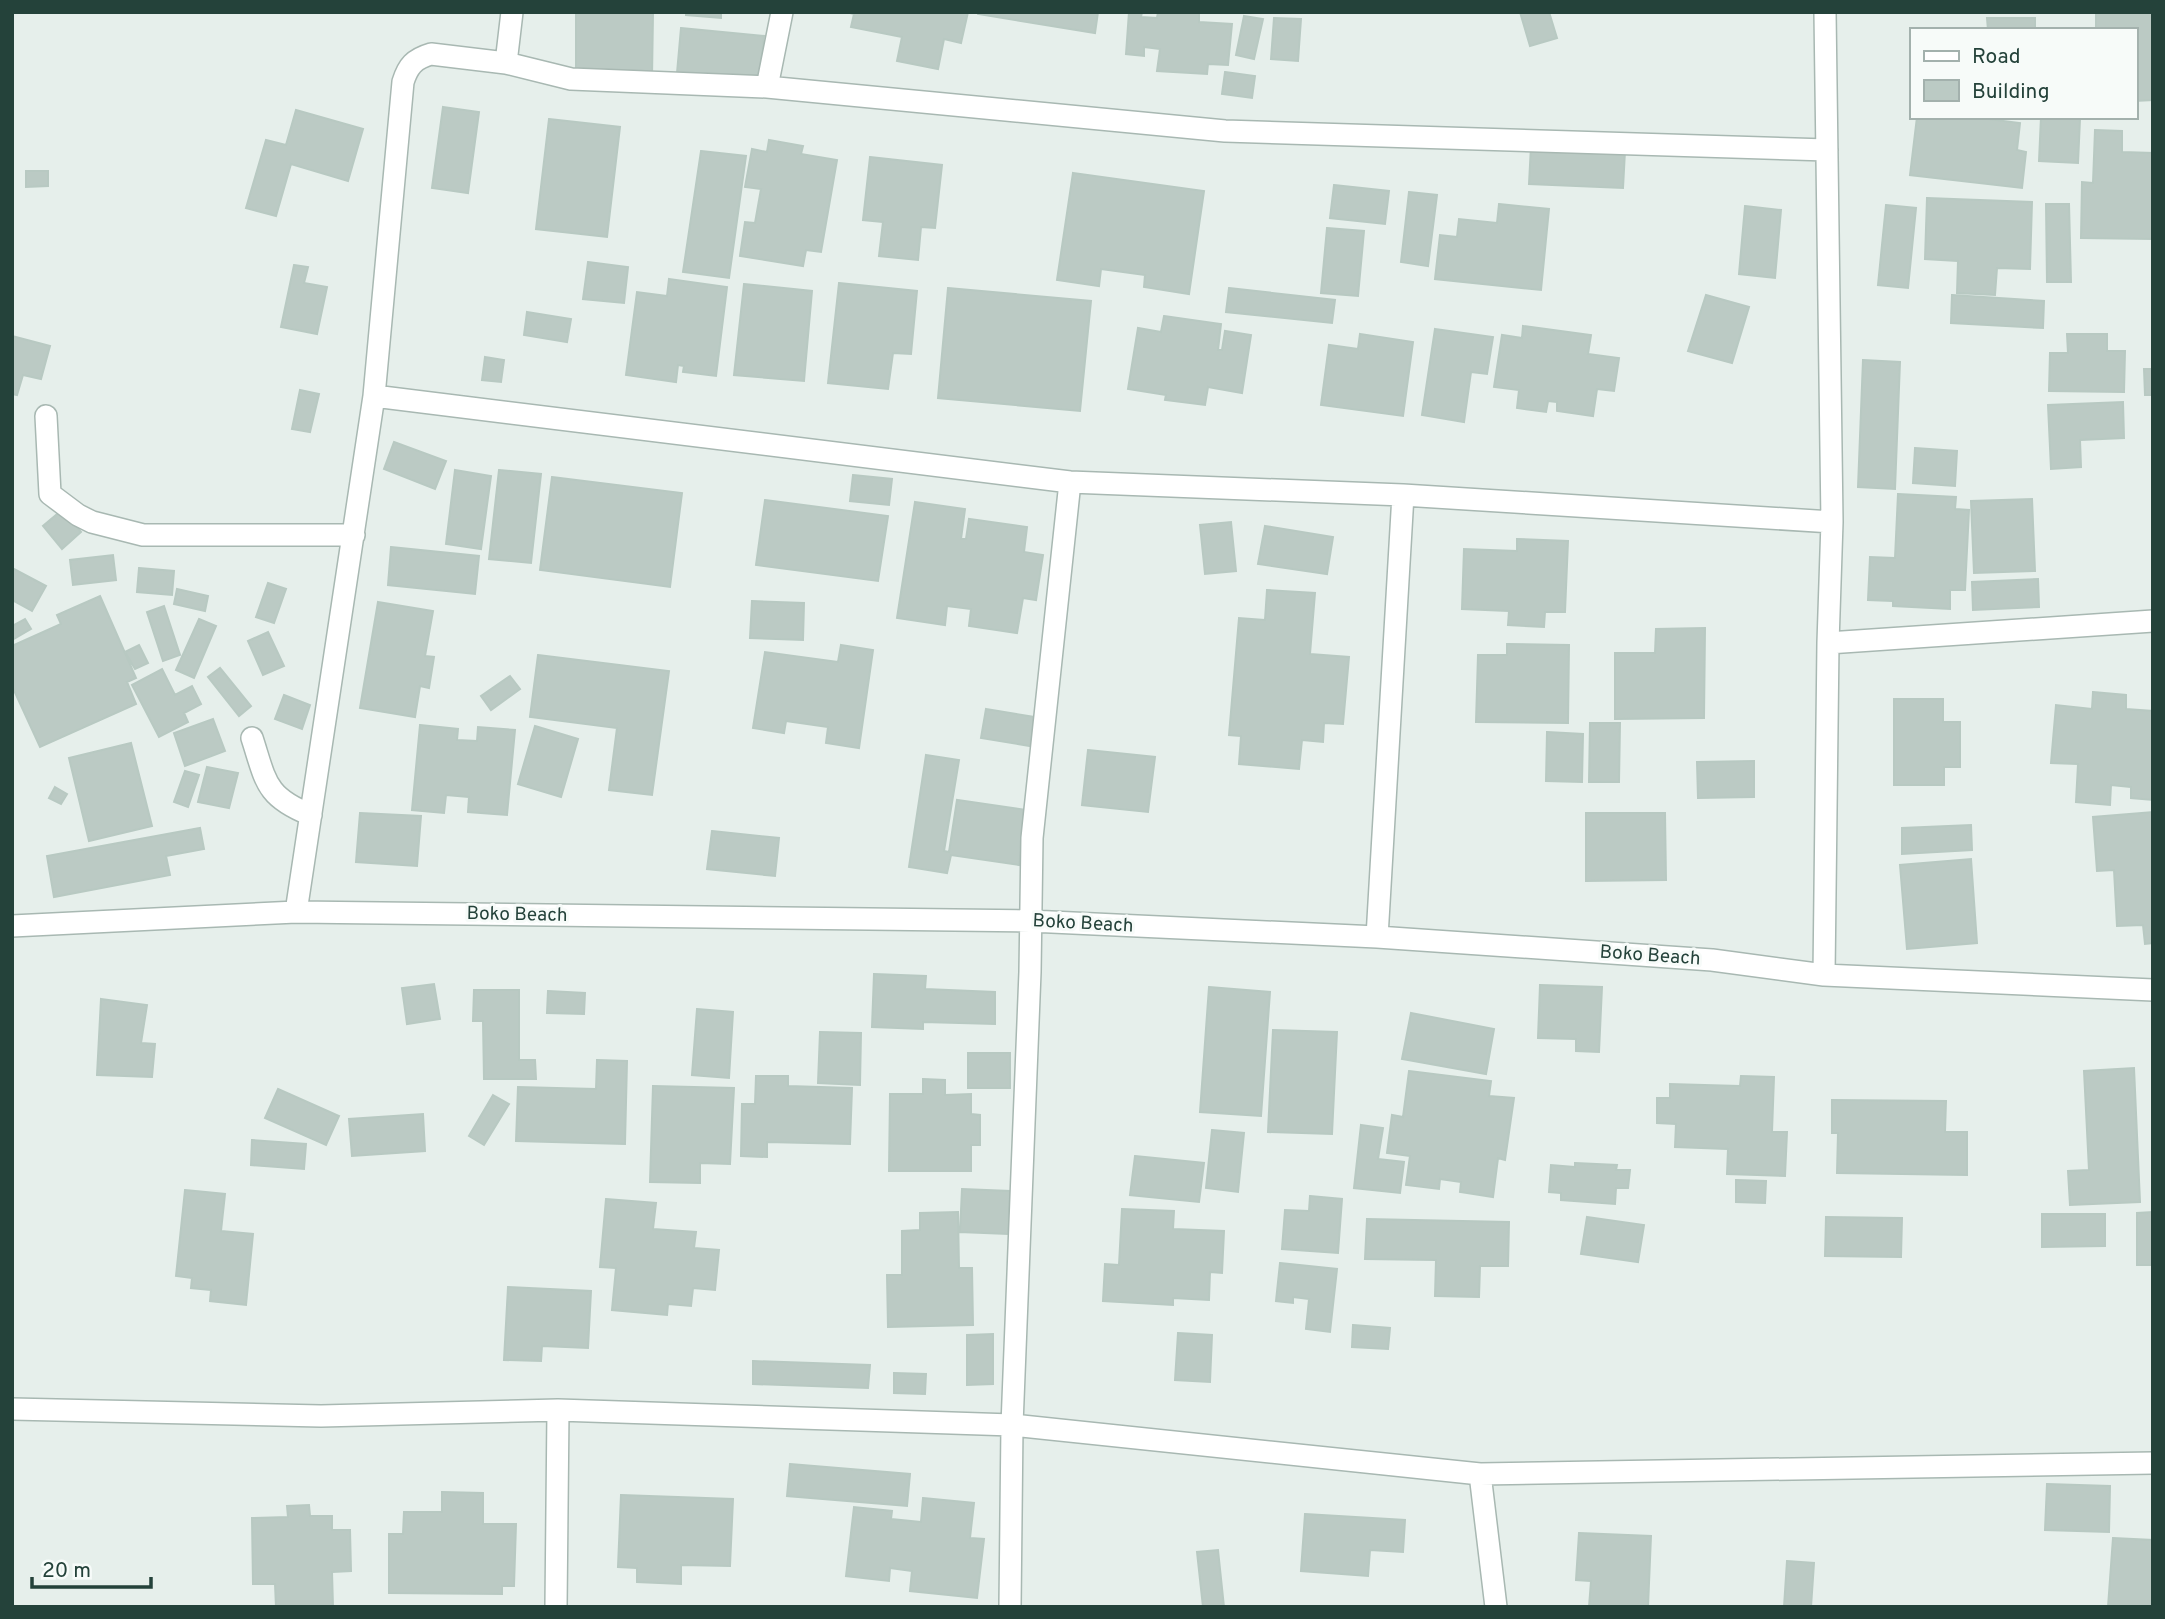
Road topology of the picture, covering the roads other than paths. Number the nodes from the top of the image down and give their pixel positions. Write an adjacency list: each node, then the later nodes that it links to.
1 (512, 12): 4 (street)
2 (782, 12): 5 (street)
3 (1825, 12): 6 (street)
4 (506, 63): 5 (street); 7 (street)
5 (767, 87): 6 (street)
6 (1827, 149): 11 (street)
7 (374, 396): 9 (street); 12 (street)
8 (46, 416): 12 (street)
9 (1070, 482): 10 (street); 18 (street)
10 (1403, 495): 11 (street); 20 (street)
11 (1832, 522): 14 (street)
12 (354, 535): 16 (street)
13 (2153, 621): 14 (street)
14 (1828, 643): 21 (street)
15 (252, 738): 16 (street)
16 (311, 815): 17 (street)
17 (296, 912): 18 (street, Boko Beach); 19 (street, Boko Beach)
18 (1030, 921): 20 (street, Boko Beach); 25 (street)
19 (12, 926)
20 (1377, 937): 21 (street, Boko Beach)
21 (1824, 975): 22 (street, Boko Beach)
22 (2153, 990)
23 (12, 1409): 24 (street)
24 (558, 1410): 25 (street); 28 (street)
25 (1012, 1424): 27 (street); 29 (street)
26 (2153, 1463): 27 (street)
27 (1480, 1474): 30 (street)
28 (556, 1607)
29 (1010, 1607)
30 (1496, 1607)

